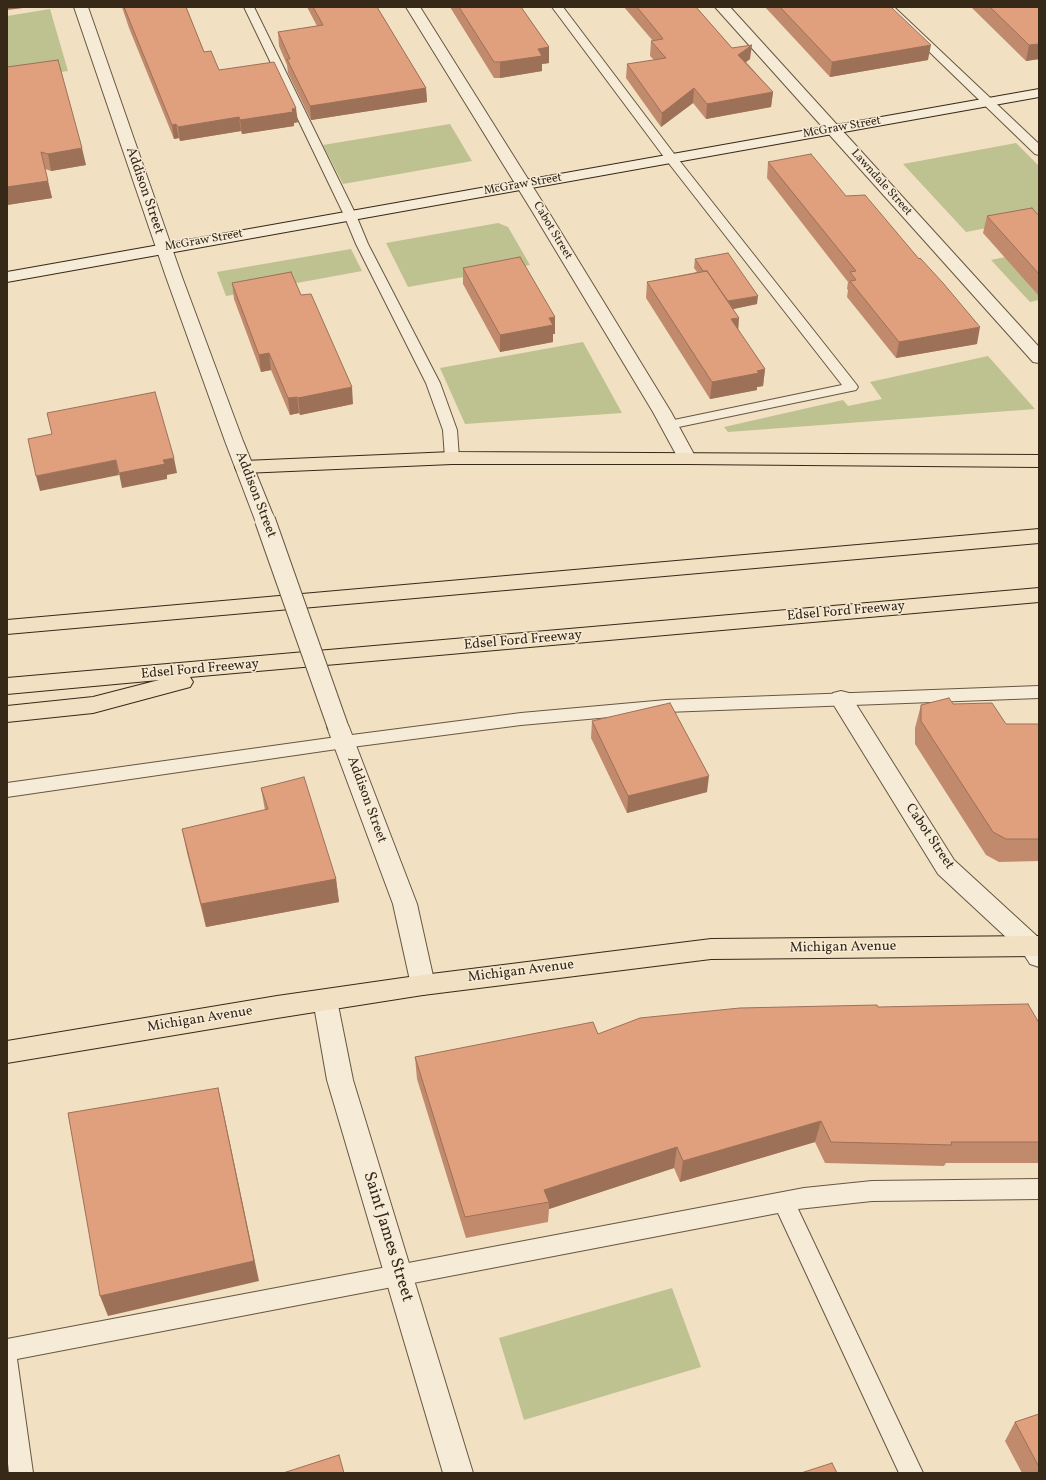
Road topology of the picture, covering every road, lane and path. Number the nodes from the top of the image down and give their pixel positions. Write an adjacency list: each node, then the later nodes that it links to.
1 (81, 7): 14 (street, Addison Street)
2 (249, 7): 13 (lane)
3 (413, 7): 12 (street, Cabot Street)
4 (557, 7): 11 (lane)
5 (722, 7): 9 (street, Lawndale Street)
6 (888, 7): 8 (lane)
7 (1039, 93): 8 (street, McGraw Street)
8 (988, 102): 9 (street, McGraw Street); 10 (lane)
9 (832, 130): 11 (street, McGraw Street); 16 (street, Lawndale Street)
10 (1039, 151)
11 (671, 158): 12 (street, McGraw Street); 17 (lane)
12 (523, 184): 13 (street, McGraw Street); 17 (street, Cabot Street)
13 (350, 215): 14 (street, McGraw Street); 18 (lane)
14 (164, 249): 15 (street, McGraw Street); 21 (street, Addison Street)
15 (7, 277)
16 (1039, 358)
17 (669, 425): 19 (street, Cabot Street)
18 (452, 458): 19 (main road); 21 (main road)
19 (687, 458): 20 (main road)
20 (1039, 461)
21 (244, 467): 30 (street, Addison Street, bridge)
22 (1039, 536): 24 (main road)
23 (1039, 595): 25 (main road, Edsel Ford Freeway)
24 (7, 627)
25 (242, 666): 26 (main road, Edsel Ford Freeway); 29 (main road)
26 (7, 686)
27 (1039, 692): 28 (lane)
28 (841, 699): 30 (lane); 32 (street, Cabot Street)
29 (7, 714)
30 (341, 734): 31 (lane); 33 (street, Addison Street)
31 (7, 790)
32 (1037, 950): 33 (main road, Michigan Avenue)
33 (423, 985): 34 (main road, Michigan Avenue)
34 (325, 1000): 35 (main road, Michigan Avenue); 38 (street, Saint James Street)
35 (7, 1052)
36 (1039, 1189): 37 (lane)
37 (784, 1202): 38 (lane); 43 (lane)
38 (398, 1274): 39 (lane); 42 (street, Saint James Street)
39 (7, 1350)
40 (7, 1362): 41 (lane)
41 (21, 1473)
42 (458, 1473)
43 (911, 1473)

